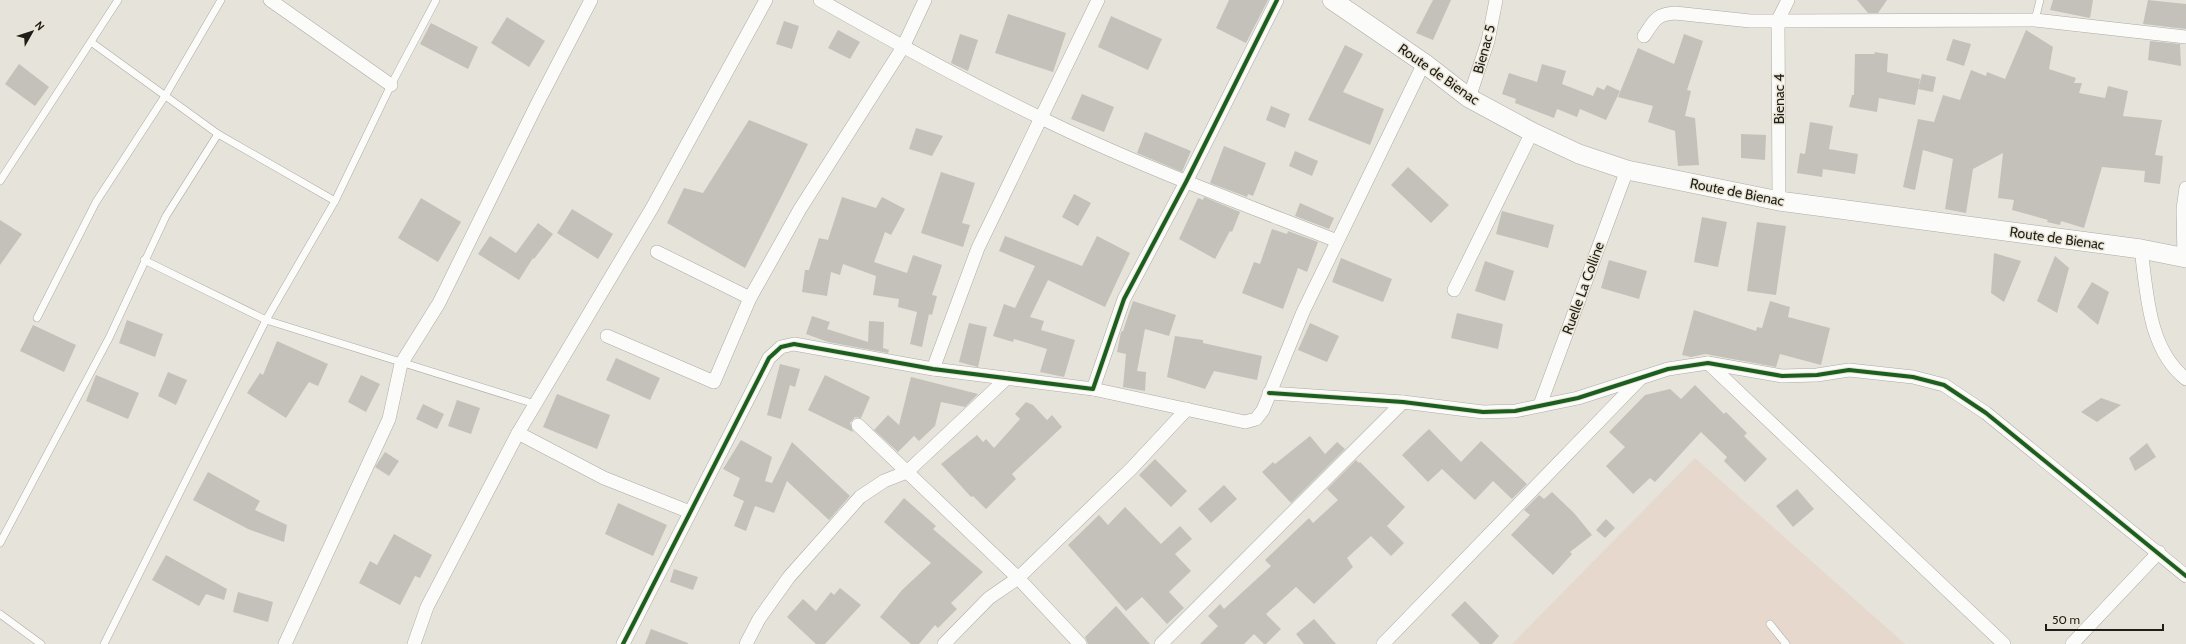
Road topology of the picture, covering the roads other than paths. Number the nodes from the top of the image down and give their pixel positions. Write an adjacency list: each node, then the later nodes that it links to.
1 (118, 0): 19 (lane)
2 (221, 0): 23 (lane)
3 (270, 0): 22 (street)
4 (436, 0): 22 (lane)
5 (591, 0): 45 (street)
6 (766, 0): 53 (street)
7 (820, 0): 20 (street)
8 (925, 0): 20 (street)
9 (1098, 0): 25 (street)
10 (1277, 0): 30 (street)
11 (1332, 0): 21 (main road, Route de Bienac)
12 (1496, 0): 24 (street, Bienac 5)
13 (1788, 0): 15 (street, Bienac 4)
14 (2040, 0): 16 (lane)
15 (1778, 20): 16 (street); 17 (street); 33 (street, Bienac 4)
16 (2034, 20): 18 (street)
17 (1644, 36)
18 (2186, 37)
19 (91, 42): 23 (lane); 29 (lane)
20 (903, 47): 25 (street); 40 (street)
21 (1424, 63): 24 (main road, Route de Bienac); 34 (street)
22 (391, 85): 32 (lane)
23 (165, 96): 27 (lane); 41 (lane)
24 (1469, 98): 26 (main road, Route de Bienac)
25 (1042, 118): 30 (street); 46 (street)
26 (1532, 132): 28 (main road, Route de Bienac); 39 (street)
27 (218, 134): 32 (lane); 38 (lane)
28 (1627, 170): 33 (main road, Route de Bienac); 54 (street, Ruelle La Colline)
29 (0, 181)
30 (1186, 182): 34 (street); 50 (street)
31 (2186, 188): 37 (street)
32 (335, 201): 42 (lane)
33 (1779, 201): 35 (main road, Route de Bienac)
34 (1337, 240): 51 (street)
35 (2141, 249): 37 (main road, Route de Bienac); 49 (street)
36 (657, 252): 40 (street)
37 (2185, 258)
38 (144, 260): 42 (lane); 60 (lane)
39 (1454, 290)
40 (750, 298): 43 (street)
41 (37, 318)
42 (266, 320): 45 (lane); 67 (lane)
43 (607, 336)
44 (1708, 363): 47 (street); 61 (street); 77 (street)
45 (401, 364): 53 (lane); 68 (street)
46 (933, 369): 48 (street); 59 (street)
47 (1641, 377): 54 (street); 75 (street)
48 (1007, 378): 50 (street); 58 (street)
49 (2186, 379)
50 (1093, 389): 55 (street)
51 (1269, 393): 52 (street); 55 (street)
52 (1403, 402): 54 (street); 74 (street)
53 (535, 404): 57 (street)
54 (1540, 405)
55 (1188, 409): 63 (street)
56 (858, 425): 58 (street)
57 (518, 433): 59 (street); 69 (street)
58 (907, 472): 63 (street); 71 (street)
59 (690, 512): 70 (street)
60 (0, 543)
61 (2159, 552): 62 (street); 78 (street)
62 (2186, 576)
63 (1018, 578): 72 (street); 73 (street)
64 (0, 614): 66 (lane)
65 (1770, 624): 76 (lane)
66 (40, 644)
67 (104, 644)
68 (285, 644)
69 (414, 644)
70 (623, 644)
71 (746, 644)
72 (944, 644)
73 (1080, 644)
74 (1160, 644)
75 (1383, 644)
76 (1786, 644)
77 (2004, 644)
78 (2072, 644)

